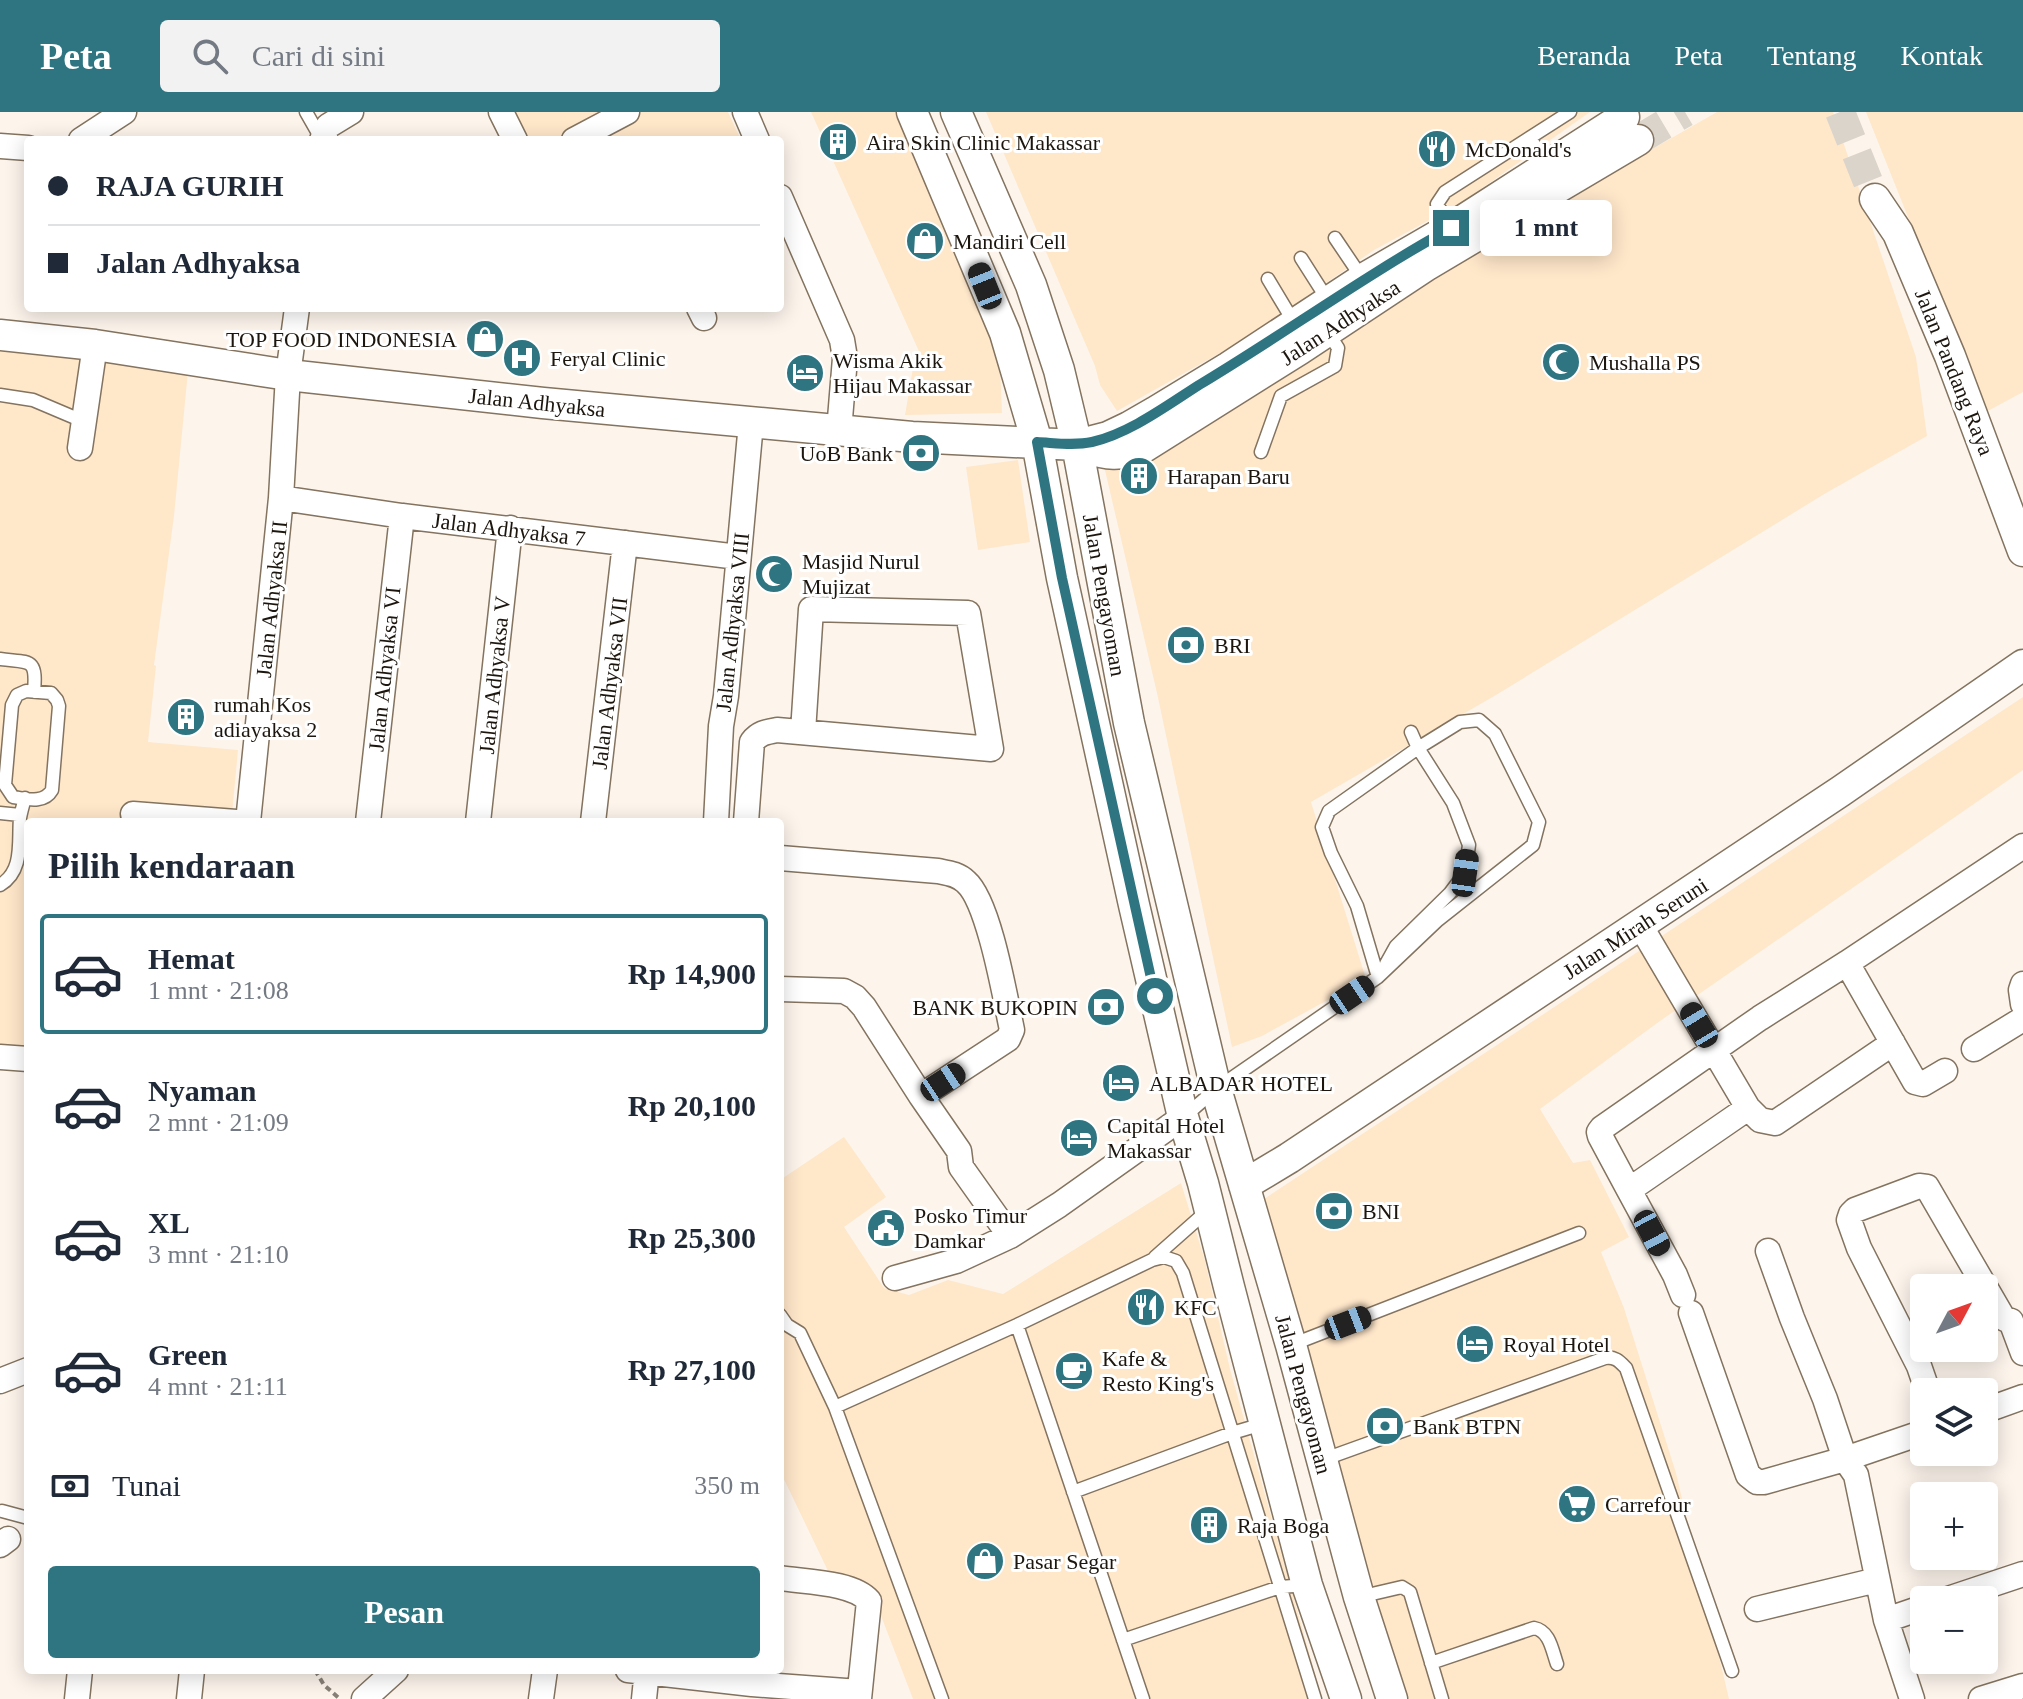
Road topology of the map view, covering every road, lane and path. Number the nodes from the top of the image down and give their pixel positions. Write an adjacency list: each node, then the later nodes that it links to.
1 (124, 112): 11 (street)
2 (306, 112): 12 (lane)
3 (351, 112): 13 (street)
4 (501, 112): 14 (street)
5 (627, 112): 15 (street)
6 (745, 112): 16 (street)
7 (912, 112): 38 (street, Jalan Pengayoman)
8 (956, 112): 39 (street, Jalan Pengayoman)
9 (1570, 112): 17 (lane)
10 (1631, 128): 20 (street, Jalan Adhyaksa)
11 (87, 136)
12 (320, 136)
13 (324, 136)
14 (513, 136)
15 (583, 136)
16 (755, 136)
17 (1530, 138): 20 (lane); 23 (lane)
18 (0, 146): 19 (street)
19 (24, 148)
20 (1555, 175): 23 (street, Jalan Adhyaksa)
21 (1884, 195): 46 (street, Jalan Pandang Raya)
22 (784, 206): 37 (street)
23 (1457, 236): 27 (street, Jalan Adhyaksa); 29 (street, Jalan Adhyaksa)
24 (1335, 238): 27 (lane)
25 (1301, 258): 29 (lane)
26 (1268, 279): 30 (lane)
27 (1363, 279): 29 (street, Jalan Adhyaksa)
28 (296, 312): 33 (street, Jalan Adhyaksa II)
29 (1328, 317): 30 (street, Jalan Adhyaksa); 39 (street, Jalan Adhyaksa); 41 (lane)
30 (1295, 325): 39 (street, Jalan Adhyaksa)
31 (0, 335): 32 (street, Jalan Adhyaksa)
32 (95, 345): 33 (street, Jalan Adhyaksa); 35 (street)
33 (288, 375): 36 (street, Jalan Adhyaksa); 42 (street, Jalan Adhyaksa II)
34 (0, 395): 35 (lane)
35 (85, 422): 40 (street)
36 (751, 423): 37 (street, Jalan Adhyaksa); 47 (street, Jalan Adhyaksa VIII)
37 (839, 431): 38 (street, Jalan Adhyaksa)
38 (1037, 442): 39 (street, Jalan Adhyaksa); 84 (street, Jalan Pengayoman)
39 (1077, 445): 81 (street, Jalan Pengayoman)
40 (80, 448)
41 (1261, 452)
42 (281, 498): 43 (street, Jalan Adhyaksa 7); 59 (street, Jalan Adhyaksa II)
43 (402, 516): 44 (street, Jalan Adhyaksa 7); 60 (street, Jalan Adhyaksa VI)
44 (510, 528): 45 (street, Jalan Adhyaksa 7); 61 (street, Jalan Adhyaksa V)
45 (625, 543): 47 (street, Jalan Adhyaksa 7); 62 (street, Jalan Adhyaksa VII)
46 (2022, 544)
47 (738, 557): 63 (street, Jalan Adhyaksa VIII)
48 (0, 659): 50 (lane)
49 (2023, 665): 68 (street, Jalan Mirah Seruni)
50 (34, 692): 54 (lane); 54 (lane)
51 (803, 732): 51 (street); 64 (street)
52 (1411, 732): 53 (lane)
53 (1418, 748): 70 (lane); 70 (lane); 70 (lane)
54 (25, 798): 57 (lane)
55 (0, 813): 57 (lane)
56 (133, 814): 58 (street)
57 (20, 815): 67 (lane)
58 (184, 818)
59 (248, 818)
60 (368, 818)
61 (478, 818)
62 (593, 818)
63 (716, 818)
64 (746, 818)
65 (2023, 846): 69 (street)
66 (784, 858): 82 (street)
67 (0, 885)
68 (1640, 925): 77 (street); 87 (street, Jalan Mirah Seruni)
69 (1847, 963): 75 (street); 77 (street)
70 (1378, 977): 81 (lane)
71 (2023, 984): 73 (street)
72 (784, 989): 82 (street)
73 (2023, 1004)
74 (2023, 1019): 76 (street)
75 (1893, 1043): 80 (street); 83 (street)
76 (1974, 1049)
77 (1714, 1050): 83 (street); 88 (street)
78 (0, 1057): 79 (street)
79 (24, 1059)
80 (1945, 1071)
81 (1216, 1089): 84 (lane); 85 (street, Jalan Pengayoman)
82 (921, 1096): 90 (street)
83 (1748, 1108): 88 (street)
84 (1183, 1117): 86 (street, Jalan Pengayoman); 90 (street)
85 (1231, 1143): 86 (street); 87 (street, Jalan Pengayoman)
86 (1194, 1154): 89 (street, Jalan Pengayoman)
87 (1244, 1185): 98 (street, Jalan Pengayoman)
88 (1629, 1190): 109 (street)
89 (1210, 1209): 93 (lane); 106 (street, Jalan Pengayoman)
90 (1016, 1232): 94 (street)
91 (1579, 1233): 98 (lane)
92 (1768, 1251): 109 (street)
93 (1152, 1260): 97 (lane); 107 (lane)
94 (895, 1278)
95 (2017, 1318): 99 (street); 101 (street)
96 (784, 1321): 105 (lane)
97 (1017, 1325): 105 (lane); 111 (lane)
98 (1291, 1345): 110 (street, Jalan Pengayoman)
99 (2023, 1353)
100 (24, 1372): 102 (street)
101 (1923, 1378)
102 (0, 1381)
103 (2023, 1397): 104 (street)
104 (1998, 1406)
105 (835, 1407): 143 (lane)
106 (1266, 1423): 107 (lane); 117 (street, Jalan Pengayoman)
107 (1232, 1433): 111 (lane); 117 (lane)
108 (1910, 1437): 109 (street)
109 (1845, 1459): 116 (street)
110 (1322, 1460): 119 (street, Jalan Pengayoman); 126 (lane)
111 (1073, 1492): 123 (lane)
112 (2, 1511): 113 (lane)
113 (24, 1517)
114 (2023, 1574): 118 (street)
115 (784, 1579): 136 (street)
116 (1877, 1580): 120 (street); 122 (street)
117 (1294, 1586): 123 (lane); 145 (lane); 146 (street, Jalan Pengayoman)
118 (1987, 1586)
119 (1359, 1597): 124 (lane); 147 (street, Jalan Pengayoman)
120 (1757, 1609)
121 (1910, 1612): 122 (street)
122 (1886, 1620): 149 (street)
123 (1123, 1640): 144 (lane)
124 (1431, 1663): 125 (lane); 148 (lane)
125 (1557, 1664)
126 (1732, 1671)
127 (80, 1674): 137 (street)
128 (192, 1674): 138 (street)
129 (317, 1674): 139 (path)
130 (392, 1674): 140 (street)
131 (544, 1674): 141 (street)
132 (641, 1674): 142 (street)
133 (657, 1674): 135 (street)
134 (2023, 1686): 150 (street)
135 (752, 1692): 136 (street)
136 (859, 1695)
137 (77, 1699)
138 (189, 1699)
139 (340, 1699)
140 (364, 1699)
141 (541, 1699)
142 (644, 1699)
143 (942, 1699)
144 (1143, 1699)
145 (1315, 1699)
146 (1346, 1699)
147 (1392, 1699)
148 (1442, 1699)
149 (1912, 1699)
150 (1981, 1699)

